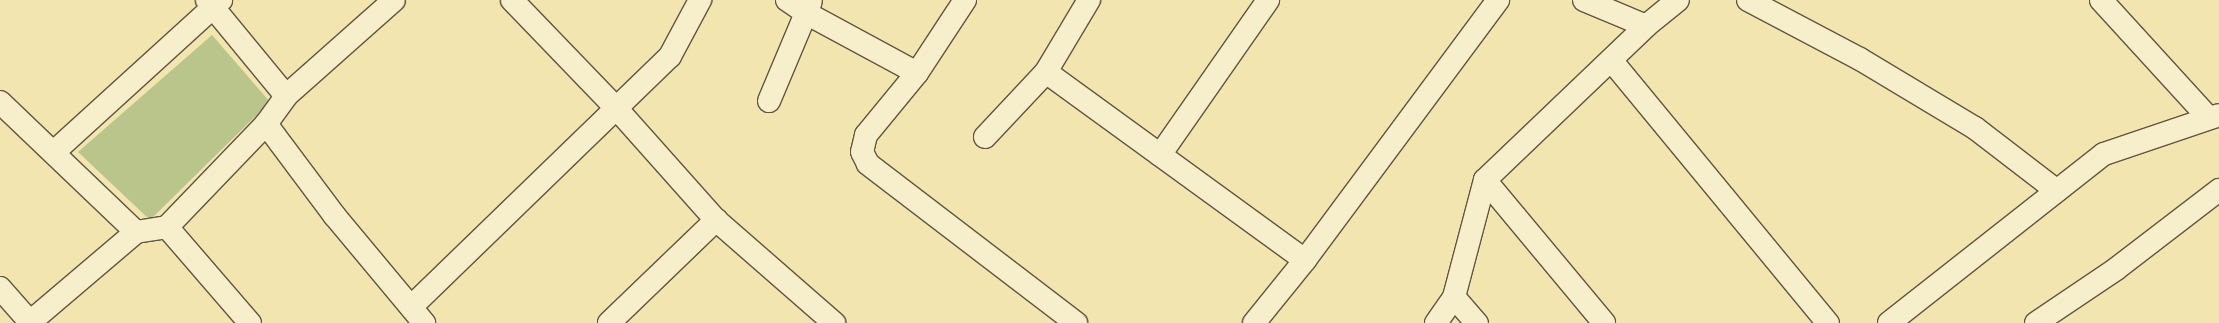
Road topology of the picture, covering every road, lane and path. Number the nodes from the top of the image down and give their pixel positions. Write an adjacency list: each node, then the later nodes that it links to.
1 (394, 0): 19 (street)
2 (512, 0): 22 (street)
3 (700, 0): 22 (street)
4 (787, 0): 14 (street)
5 (965, 0): 18 (street)
6 (1089, 0): 17 (street)
7 (1268, 0): 27 (street)
8 (1498, 0): 34 (street)
9 (1584, 0): 15 (street)
10 (1678, 0): 15 (street)
11 (1748, 0): 30 (street)
12 (2101, 0): 23 (street)
13 (214, 2): 19 (street); 26 (street)
14 (809, 7): 18 (street); 20 (street)
15 (1646, 26): 16 (street)
16 (1611, 60): 28 (street); 47 (street)
17 (1046, 72): 25 (street); 27 (street)
18 (917, 73): 42 (street)
19 (286, 96): 24 (street)
20 (769, 101)
21 (0, 102): 26 (street)
22 (617, 109): 31 (street); 37 (street)
23 (2213, 116): 30 (street)
24 (266, 124): 32 (street); 37 (street)
25 (985, 137)
26 (54, 152): 33 (street)
27 (1160, 155): 34 (street)
28 (1485, 180): 36 (street); 46 (street)
29 (2219, 190): 49 (street)
30 (2057, 191): 48 (street)
31 (716, 220): 40 (street); 41 (street)
32 (167, 227): 33 (street); 39 (street)
33 (136, 232): 38 (street)
34 (1305, 260): 43 (street)
35 (0, 288): 38 (street)
36 (1454, 297): 44 (street); 45 (street)
37 (418, 315)
38 (29, 323)
39 (250, 323)
40 (609, 323)
41 (834, 323)
42 (1076, 323)
43 (1254, 323)
44 (1436, 323)
45 (1477, 323)
46 (1604, 323)
47 (1828, 323)
48 (1889, 323)
49 (2036, 323)

